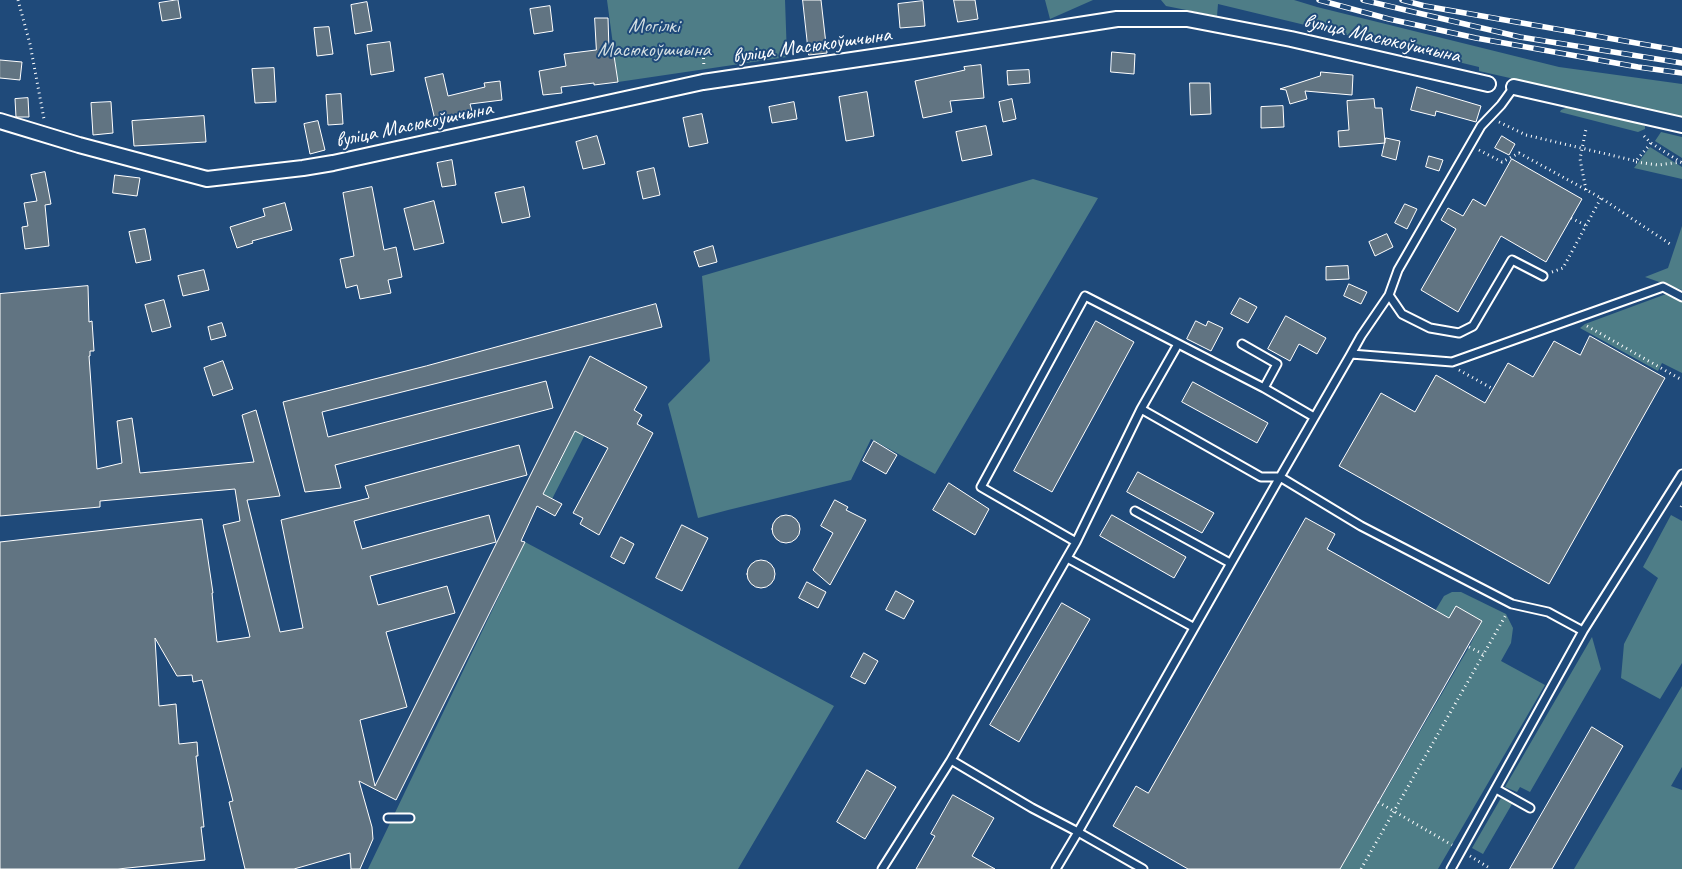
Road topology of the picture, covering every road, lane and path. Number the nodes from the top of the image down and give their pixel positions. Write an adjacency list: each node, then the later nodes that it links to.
1 (18, 0): 10 (path)
2 (703, 48): 3 (path)
3 (708, 81): 4 (street, вуліца Масюкоўшчына); 10 (street, вуліца Масюкоўшчына)
4 (1488, 84)
5 (1514, 87): 6 (lane); 8 (street)
6 (1489, 117): 13 (lane); 14 (path)
7 (0, 121): 10 (street, вуліца Масюкоўшчына)
8 (1682, 125)
9 (1586, 129): 14 (path)
10 (46, 135)
11 (1644, 136): 12 (path)
12 (1651, 143): 15 (path); 16 (path)
13 (1470, 145): 17 (path); 23 (lane)
14 (1582, 148): 15 (path); 17 (path)
15 (1636, 162): 16 (path)
16 (1682, 162)
17 (1586, 190): 18 (path)
18 (1601, 198): 20 (path); 21 (path)
19 (1571, 218): 20 (path)
20 (1587, 226): 22 (path)
21 (1670, 244)
22 (1543, 276): 23 (lane)
23 (1389, 295): 28 (lane)
24 (1682, 297): 28 (lane)
25 (1585, 324): 30 (path)
26 (1178, 344): 31 (lane); 33 (lane); 38 (lane)
27 (1242, 344): 31 (lane)
28 (1351, 354): 34 (lane)
29 (1466, 366): 32 (path)
30 (1682, 380)
31 (1264, 388): 34 (lane)
32 (1493, 389)
33 (1142, 409): 36 (lane); 38 (lane)
34 (1314, 417): 36 (lane)
35 (1682, 474): 43 (lane)
36 (1280, 477): 40 (lane); 41 (lane)
37 (1135, 511): 40 (lane)
38 (1076, 542): 39 (lane)
39 (1067, 558): 42 (lane); 46 (lane)
40 (1230, 563): 42 (lane)
41 (1512, 604): 43 (lane); 45 (path)
42 (1193, 627): 53 (lane)
43 (1583, 631): 47 (lane)
44 (1469, 646): 45 (path)
45 (1483, 654): 50 (path)
46 (951, 760): 53 (lane); 55 (lane)
47 (1496, 788): 49 (lane); 54 (lane)
48 (1378, 802): 50 (path)
49 (1530, 808)
50 (1394, 811): 54 (path); 58 (path)
51 (388, 818): 52 (lane)
52 (410, 818)
53 (1078, 832): 56 (lane); 57 (lane)
54 (1461, 850): 59 (lane); 60 (path)
55 (882, 869)
56 (1056, 869)
57 (1143, 869)
58 (1361, 869)
59 (1451, 869)
60 (1491, 869)

